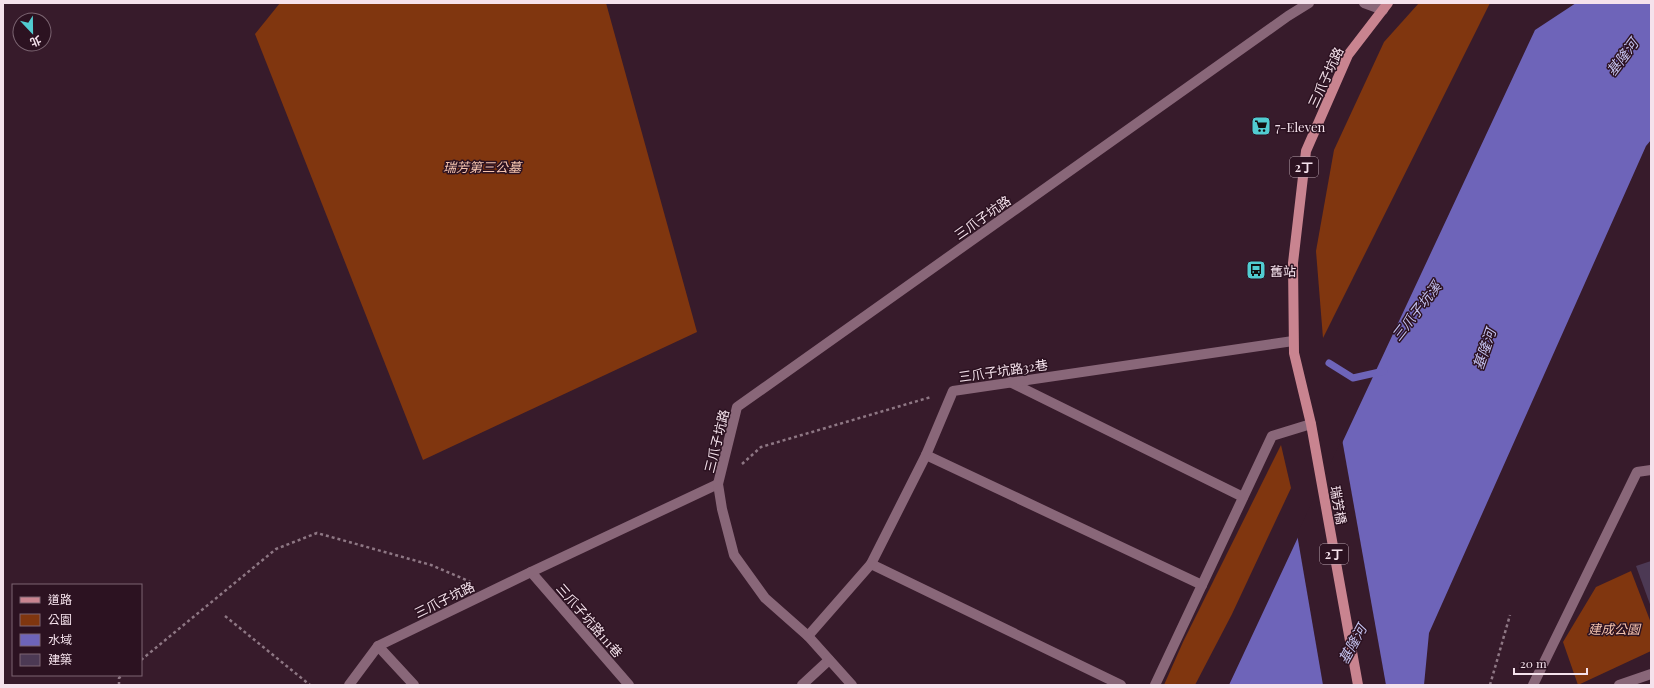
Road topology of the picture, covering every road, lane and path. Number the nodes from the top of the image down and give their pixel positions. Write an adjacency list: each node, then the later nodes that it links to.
1 (1309, 3): 10 (street, 三爪子坑路)
2 (1364, 3): 3 (street, 三爪子坑路)
3 (1386, 6): 4 (main road, 三爪子坑路 / 2丁)
4 (1293, 341): 5 (street, 三爪子坑路32巷); 7 (main road, 三爪子坑路 / 2丁)
5 (1010, 382): 6 (street, 三爪子坑路32巷); 11 (street)
6 (953, 391): 8 (street, 三爪子坑路32巷); 10 (path)
7 (1311, 424): 11 (street); 33 (main road, 瑞芳橋 / 2丁)
8 (926, 455): 12 (street, 三爪子坑路32巷); 14 (street)
9 (1651, 470): 35 (street)
10 (718, 484): 13 (street, 三爪子坑路); 18 (street, 三爪子坑路)
11 (1243, 497): 14 (street)
12 (872, 564): 18 (street, 三爪子坑路32巷); 31 (street)
13 (531, 572): 15 (street, 三爪子坑路); 28 (street, 三爪子坑路111巷)
14 (1202, 585): 32 (street)
15 (491, 591): 19 (street, 三爪子坑路); 20 (path)
16 (1510, 615): 34 (path)
17 (225, 616): 25 (path)
18 (808, 636): 21 (street, 三爪子坑路)
19 (378, 646): 26 (street, 三爪子坑路); 27 (street)
20 (142, 659)
21 (829, 660): 29 (street); 30 (street, 三爪子坑路)
22 (1651, 674): 36 (street)
23 (122, 676): 24 (path)
24 (119, 685)
25 (310, 685)
26 (349, 685)
27 (414, 685)
28 (629, 685)
29 (802, 685)
30 (852, 685)
31 (1121, 685)
32 (1155, 685)
33 (1358, 685)
34 (1490, 685)
35 (1533, 685)
36 (1619, 685)

